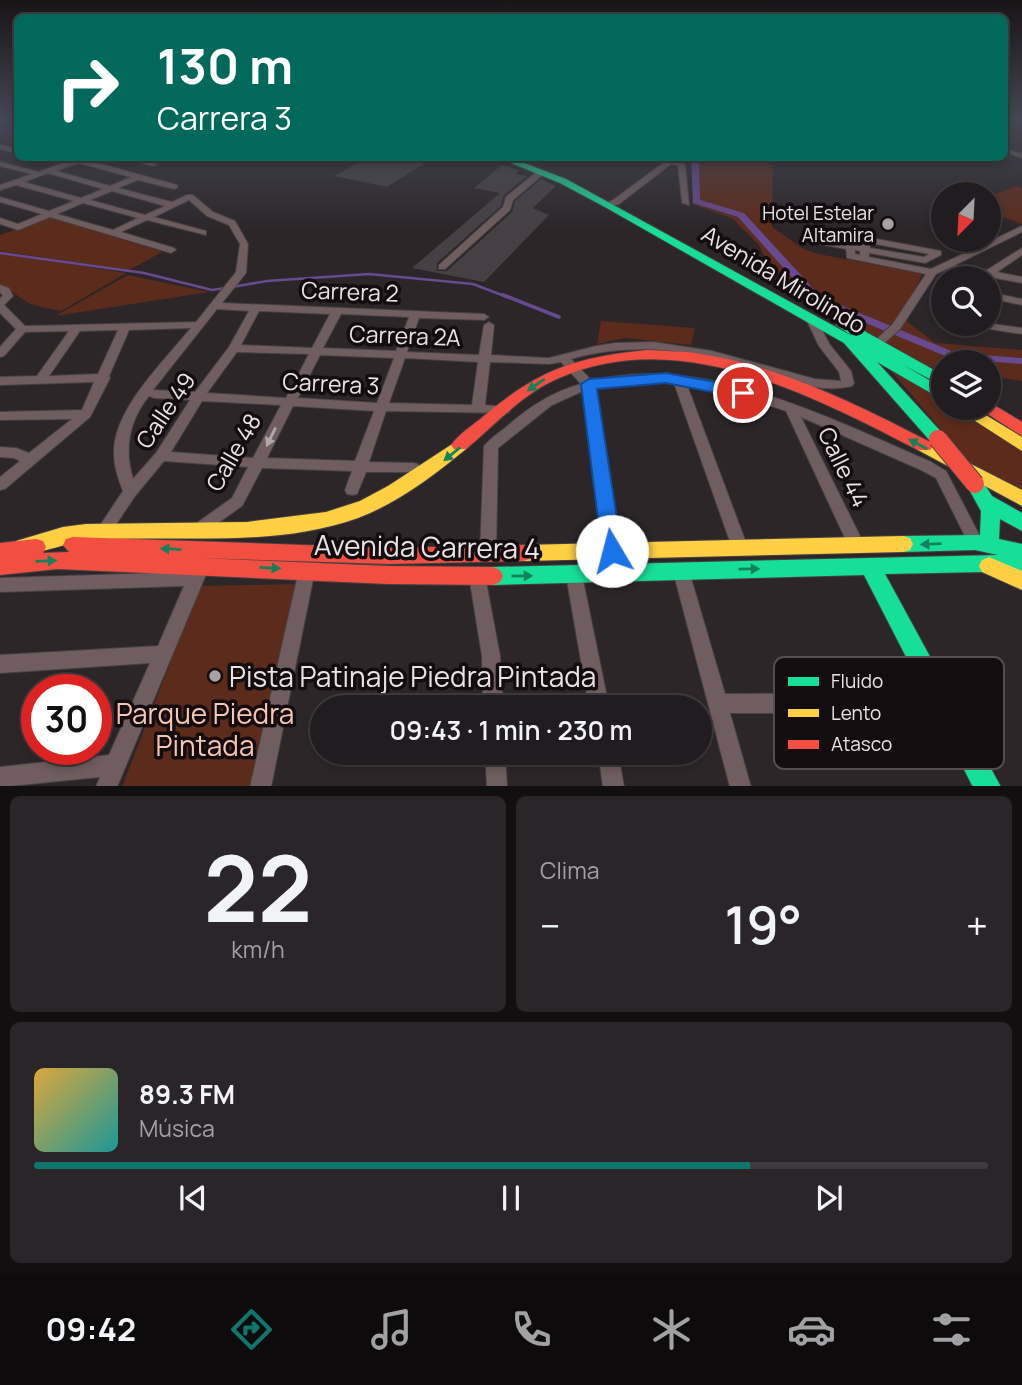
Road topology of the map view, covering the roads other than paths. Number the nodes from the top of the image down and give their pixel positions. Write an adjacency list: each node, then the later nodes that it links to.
1 (69, 161): 11 (street)
2 (75, 161): 12 (street)
3 (140, 161): 9 (street)
4 (512, 161): 10 (main road, Avenida Mirolindo)
5 (525, 161): 20 (main road, Avenida Mirolindo)
6 (669, 161): 20 (street)
7 (676, 161): 19 (street)
8 (0, 164): 11 (street)
9 (153, 164)
10 (542, 172): 20 (main road, Avenida Mirolindo); 35 (street)
11 (44, 173): 13 (street); 16 (street)
12 (138, 177): 15 (street); 16 (street)
13 (18, 183): 14 (street); 18 (street)
14 (1, 186)
15 (174, 187)
16 (111, 188): 18 (street); 21 (street)
17 (0, 199): 22 (street)
18 (84, 200): 22 (street); 23 (street)
19 (686, 203)
20 (613, 204): 48 (main road, Avenida Mirolindo); 56 (main road, Avenida Mirolindo)
21 (172, 205): 23 (street); 42 (street)
22 (50, 214): 25 (street); 27 (street)
23 (146, 217): 27 (street); 28 (street)
24 (0, 222): 25 (street)
25 (18, 227)
26 (1022, 229): 33 (street)
27 (113, 233): 31 (street)
28 (203, 233)
29 (851, 247): 30 (street); 30 (street)
30 (865, 249): 30 (street); 36 (street)
31 (172, 250)
32 (1022, 251): 34 (street)
33 (947, 266)
34 (1000, 266)
35 (442, 267)
36 (931, 272)
37 (931, 274): 56 (street)
38 (1001, 276): 39 (street)
39 (1022, 280)
40 (0, 288): 44 (street)
41 (1001, 298): 43 (street)
42 (217, 303): 45 (street, Carrera 2); 49 (street)
43 (1020, 304)
44 (0, 305): 52 (street)
45 (255, 309): 46 (street, Carrera 2); 57 (street, Calle 49)
46 (337, 312): 47 (street, Carrera 2); 58 (street, Calle 48)
47 (415, 314): 60 (street); 61 (street, Carrera 2)
48 (810, 317): 55 (main road, Avenida Mirolindo); 62 (street, Carrera 2A)
49 (199, 325): 50 (street); 91 (street)
50 (125, 327): 53 (street); 64 (street)
51 (1001, 328): 54 (street)
52 (22, 329): 53 (street); 59 (street)
53 (76, 329): 66 (street)
54 (1022, 331)
55 (849, 340): 69 (main road); 93 (main road, Avenida Mirolindo, bridge)
56 (882, 340): 63 (main road, Avenida Mirolindo)
57 (234, 348): 58 (street, Carrera 2A); 71 (street, Calle 49)
58 (316, 353): 60 (street, Carrera 2A); 72 (street, Calle 48)
59 (0, 354)
60 (400, 356): 61 (street, Carrera 2A); 73 (street)
61 (483, 359): 62 (street, Carrera 2A); 75 (street)
62 (567, 363): 68 (street); 76 (main road, one-way to 76); 92 (main road, one-way to 62)
63 (931, 373)
64 (103, 378): 66 (street); 77 (street)
65 (679, 379): 68 (street); 74 (street); 101 (street)
66 (40, 380): 67 (street)
67 (0, 381)
68 (589, 384): 103 (street); 105 (street)
69 (931, 389)
70 (154, 394): 71 (street, Carrera 3)
71 (199, 396): 72 (street, Carrera 3); 84 (street, Calle 49)
72 (289, 401): 73 (street, Carrera 3); 86 (street, Calle 48, one-way to 86)
73 (380, 407): 75 (street, Carrera 3); 87 (street)
74 (790, 407): 97 (street); 99 (street, Calle 44)
75 (478, 409): 76 (street, Carrera 3)
76 (505, 410): 95 (main road, one-way to 95)
77 (86, 414): 79 (street); 85 (street)
78 (1001, 415): 81 (main road)
79 (0, 416)
80 (982, 420): 82 (main road)
81 (1017, 425)
82 (1022, 445)
83 (0, 452): 85 (street)
84 (161, 456): 86 (street); 91 (street, Calle 49)
85 (31, 460): 89 (street)
86 (258, 463): 87 (street); 95 (street, Calle 48)
87 (360, 467): 88 (street); 90 (street)
88 (413, 468)
89 (0, 485)
90 (352, 490)
91 (130, 492): 96 (street, Calle 49)
92 (1022, 499)
93 (991, 503): 94 (main road, Avenida Mirolindo); 97 (main road)
94 (1022, 523)
95 (193, 530): 96 (main road)
96 (104, 531): 100 (main road)
97 (982, 543): 99 (main road, Avenida Carrera 4, one-way to 99); 104 (main road, Avenida Carrera 4)
98 (90, 545): 100 (main road, Avenida Carrera 4); 105 (main road, Avenida Carrera 4, one-way to 98); 106 (main road)
99 (857, 546): 101 (main road, Avenida Carrera 4)
100 (23, 548): 102 (main road, Avenida Carrera 4)
101 (740, 548): 103 (main road, Avenida Carrera 4)
102 (0, 551)
103 (612, 551): 105 (main road, Avenida Carrera 4)
104 (1022, 552)
105 (488, 554)
106 (81, 561): 109 (main road, Avenida Carrera 4, one-way to 106); 113 (main road, Avenida Carrera 4)
107 (982, 563): 108 (main road, Avenida Carrera 4); 110 (main road, Avenida Carrera 4); 116 (main road)
108 (1022, 565)
109 (0, 566)
110 (870, 566): 112 (main road, Avenida Carrera 4, one-way to 110); 119 (main road)
111 (307, 570): 113 (main road, Avenida Carrera 4, one-way to 111); 115 (main road, Avenida Carrera 4); 131 (street)
112 (681, 571): 114 (main road, Avenida Carrera 4); 123 (street)
113 (199, 572): 117 (street); 118 (street)
114 (574, 575): 115 (main road, Avenida Carrera 4, one-way to 114); 122 (street)
115 (477, 576): 121 (street)
116 (1022, 581)
117 (0, 585)
118 (164, 654): 120 (street); 125 (street)
119 (919, 657)
120 (0, 664)
121 (493, 695)
122 (597, 695)
123 (717, 704): 124 (street); 134 (street)
124 (774, 704)
125 (114, 765): 129 (street); 130 (street)
126 (496, 765): 132 (street)
127 (610, 765): 133 (street)
128 (979, 769): 135 (main road)
129 (0, 777)
130 (106, 786)
131 (260, 786)
132 (497, 786)
133 (614, 786)
134 (741, 786)
135 (988, 786)

